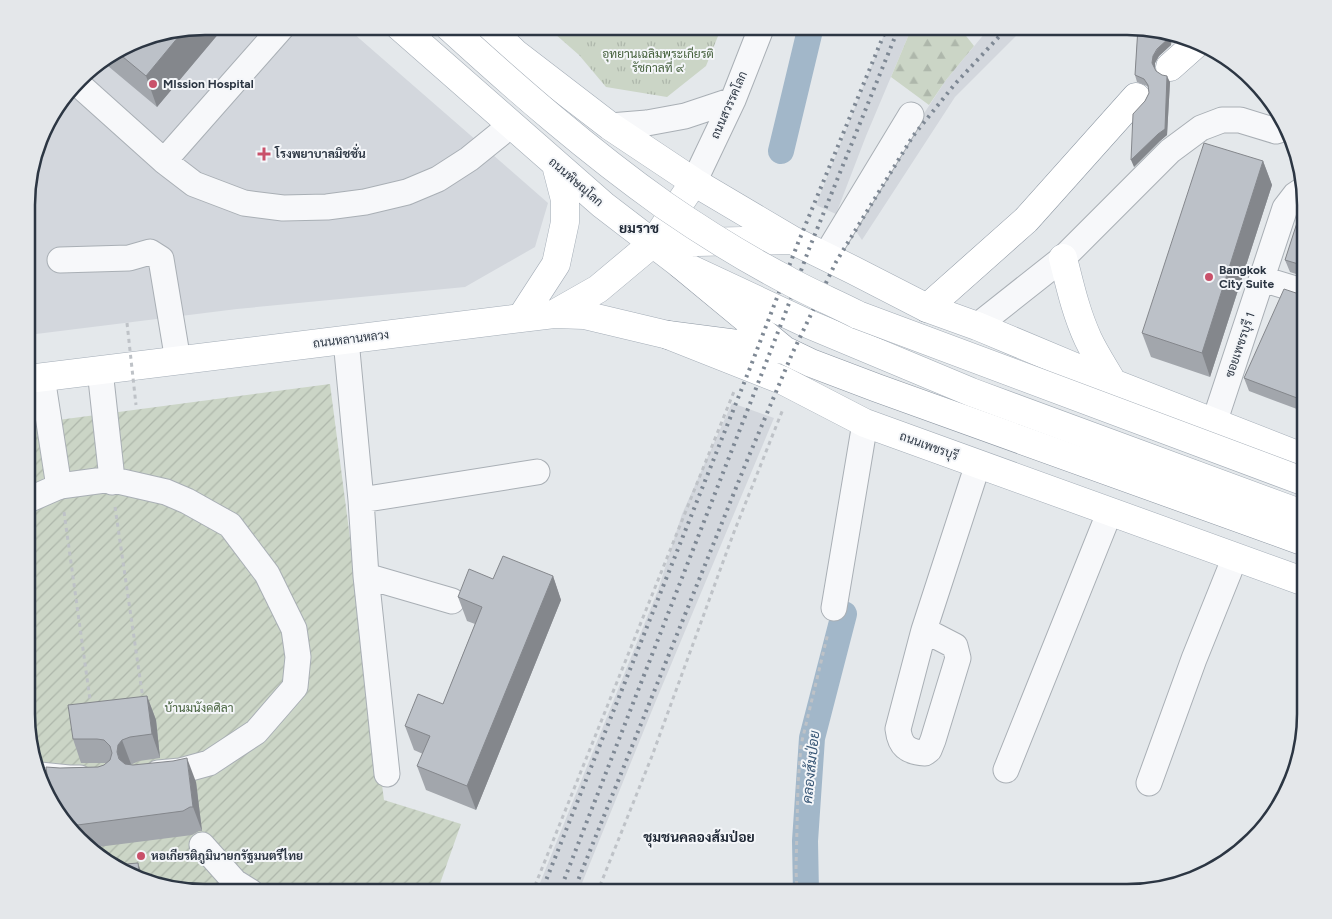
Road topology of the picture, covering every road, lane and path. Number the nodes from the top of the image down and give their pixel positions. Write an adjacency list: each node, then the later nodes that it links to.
1 (275, 35): 15 (street)
2 (409, 35): 12 (main road, ถนนพิษณุโลก)
3 (458, 35): 48 (main road, bridge)
4 (496, 35): 13 (main road)
5 (758, 35): 10 (street, ถนนสวรรคโลก)
6 (1191, 48): 7 (main road)
7 (1170, 67)
8 (83, 87): 15 (street)
9 (1136, 97): 27 (main road)
10 (733, 100): 13 (street); 17 (street, ถนนสวรรคโลก)
11 (911, 115): 21 (street)
12 (511, 125): 15 (street); 16 (main road, ถนนพิษณุโลก)
13 (610, 126): 17 (main road)
14 (1279, 130): 22 (street)
15 (164, 161)
16 (556, 165): 20 (main road, ถนนพิษณุโลก); 29 (main road)
17 (694, 182): 19 (main road); 20 (main road, ถนนหลานหลวง)
18 (1297, 194): 25 (street, ซอยเพชรบุรี 1)
19 (795, 241): 20 (main road); 21 (main road)
20 (653, 244): 24 (main road, ถนนพิษณุโลก); 28 (main road, ถนนหลานหลวง)
21 (825, 257): 27 (main road)
22 (1062, 258): 31 (street); 40 (main road)
23 (60, 260): 35 (street)
24 (680, 264): 34 (main road); 36 (main road, ถนนพิษณุโลก)
25 (1262, 279): 26 (street); 44 (street, ซอยเพชรบุรี 1)
26 (1297, 290)
27 (927, 308): 31 (main road); 36 (main road)
28 (554, 314): 29 (main road, ถนนหลานหลวง); 32 (main road, ถนนเพชรบุรี)
29 (521, 318): 33 (main road, ถนนหลานหลวง)
30 (127, 323): 42 (path, bridge)
31 (977, 326): 40 (main road)
32 (668, 335): 34 (main road); 37 (main road, ถนนเพชรบุรี)
33 (346, 340): 35 (main road, ถนนหลานหลวง); 52 (street)
34 (784, 350): 55 (main road)
35 (178, 361): 38 (main road, ถนนหลานหลวง)
36 (905, 365): 54 (main road)
37 (744, 366): 41 (main road, ถนนเพชรบุรี); 72 (path)
38 (100, 370): 39 (main road, ถนนหลานหลวง); 49 (street)
39 (35, 378): 50 (street)
40 (1113, 383): 44 (main road)
41 (792, 385): 43 (main road, ถนนเพชรบุรี); 73 (path)
42 (136, 405)
43 (865, 423): 46 (main road, ถนนเพชรบุรี); 60 (street)
44 (1214, 423): 45 (main road)
45 (1297, 455)
46 (978, 464): 53 (main road, ถนนเพชรบุรี); 61 (street)
47 (537, 472): 52 (street)
48 (1297, 479)
49 (112, 481): 50 (street); 62 (path); 66 (street)
50 (60, 486): 51 (street); 63 (path)
51 (35, 497)
52 (361, 500): 57 (street)
53 (1110, 511): 56 (main road, ถนนเพชรบุรี); 64 (street)
54 (1297, 512)
55 (1297, 539)
56 (1235, 557): 58 (main road, ถนนเพชรบุรี); 69 (street)
57 (366, 576): 59 (street); 65 (street)
58 (1297, 579)
59 (452, 601)
60 (834, 608): 74 (path)
61 (924, 630)
62 (144, 702)
63 (91, 708)
64 (1006, 770)
65 (387, 774)
66 (140, 775)
67 (47, 776): 68 (street)
68 (106, 777)
69 (1149, 783)
70 (202, 845): 71 (street)
71 (238, 884)
72 (535, 884)
73 (600, 884)
74 (797, 884)

